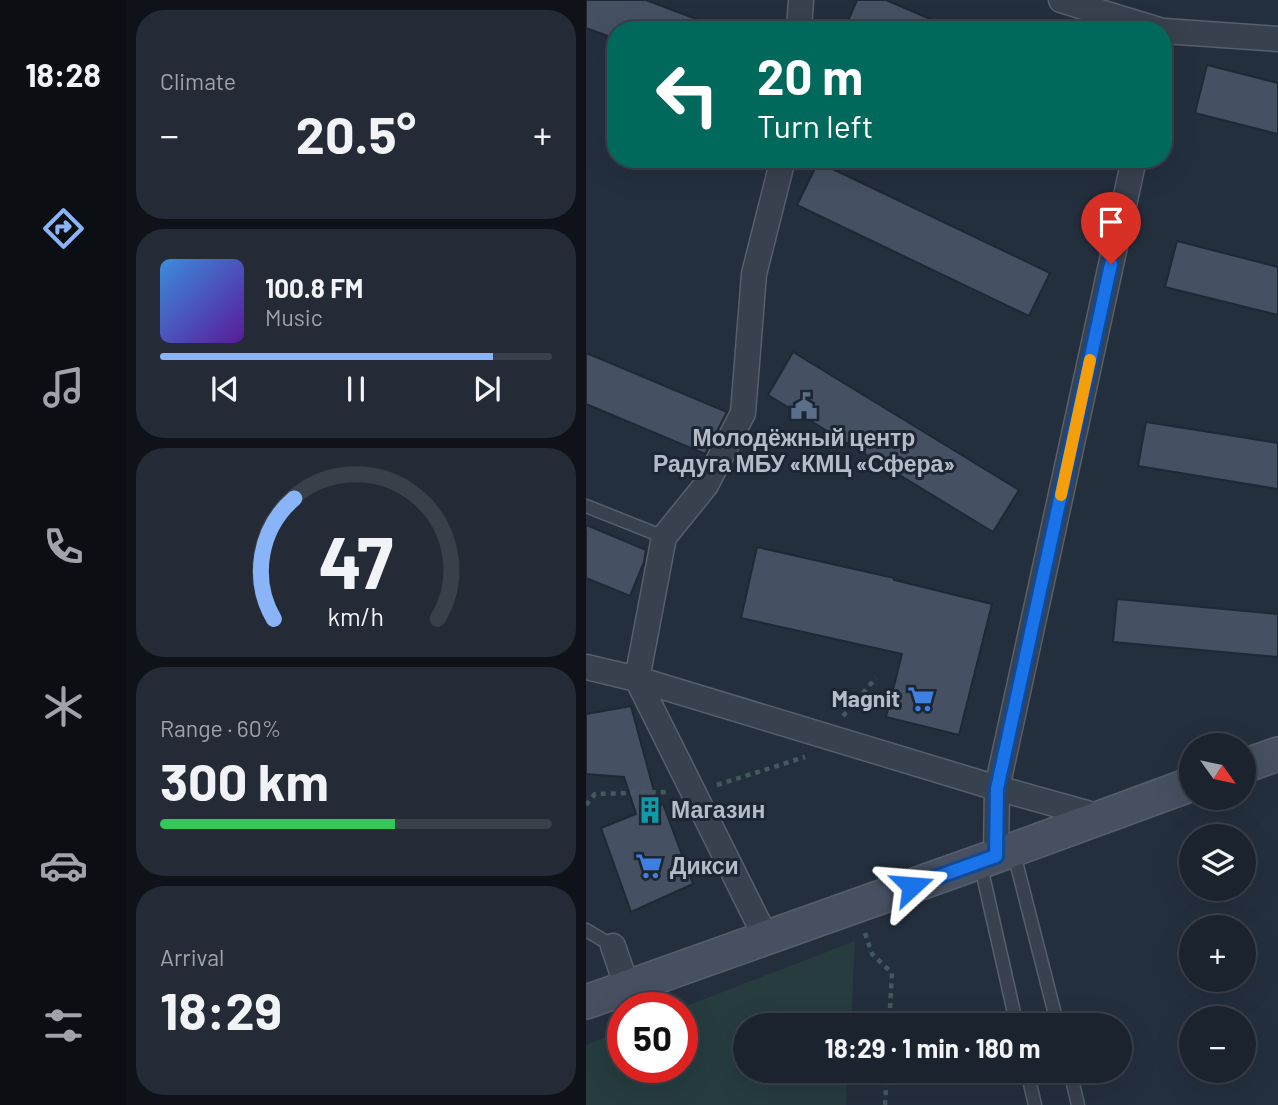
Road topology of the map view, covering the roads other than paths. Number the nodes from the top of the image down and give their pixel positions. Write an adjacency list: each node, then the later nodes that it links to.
1 (801, 0): 3 (street)
2 (1061, 0): 4 (street)
3 (800, 21)
4 (1131, 21)
5 (1172, 31): 6 (street)
6 (1278, 39)
7 (781, 168): 10 (street)
8 (1132, 168): 15 (street)
9 (586, 506): 10 (lane)
10 (664, 537): 12 (street)
11 (586, 667): 12 (street)
12 (637, 679): 15 (street); 20 (street)
13 (1278, 754): 14 (main road)
14 (1256, 762)
15 (997, 789): 17 (street); 18 (street)
16 (1179, 789): 17 (main road)
17 (1101, 817): 18 (main road)
18 (996, 856): 20 (main road); 24 (lane); 25 (lane)
19 (586, 930): 21 (lane)
20 (766, 938): 22 (main road)
21 (613, 946): 22 (street)
22 (627, 987): 23 (main road)
23 (586, 1002)
24 (1015, 1013)
25 (1053, 1013)
26 (1030, 1083): 28 (lane)
27 (1073, 1083): 29 (lane)
28 (1035, 1105)
29 (1078, 1105)

